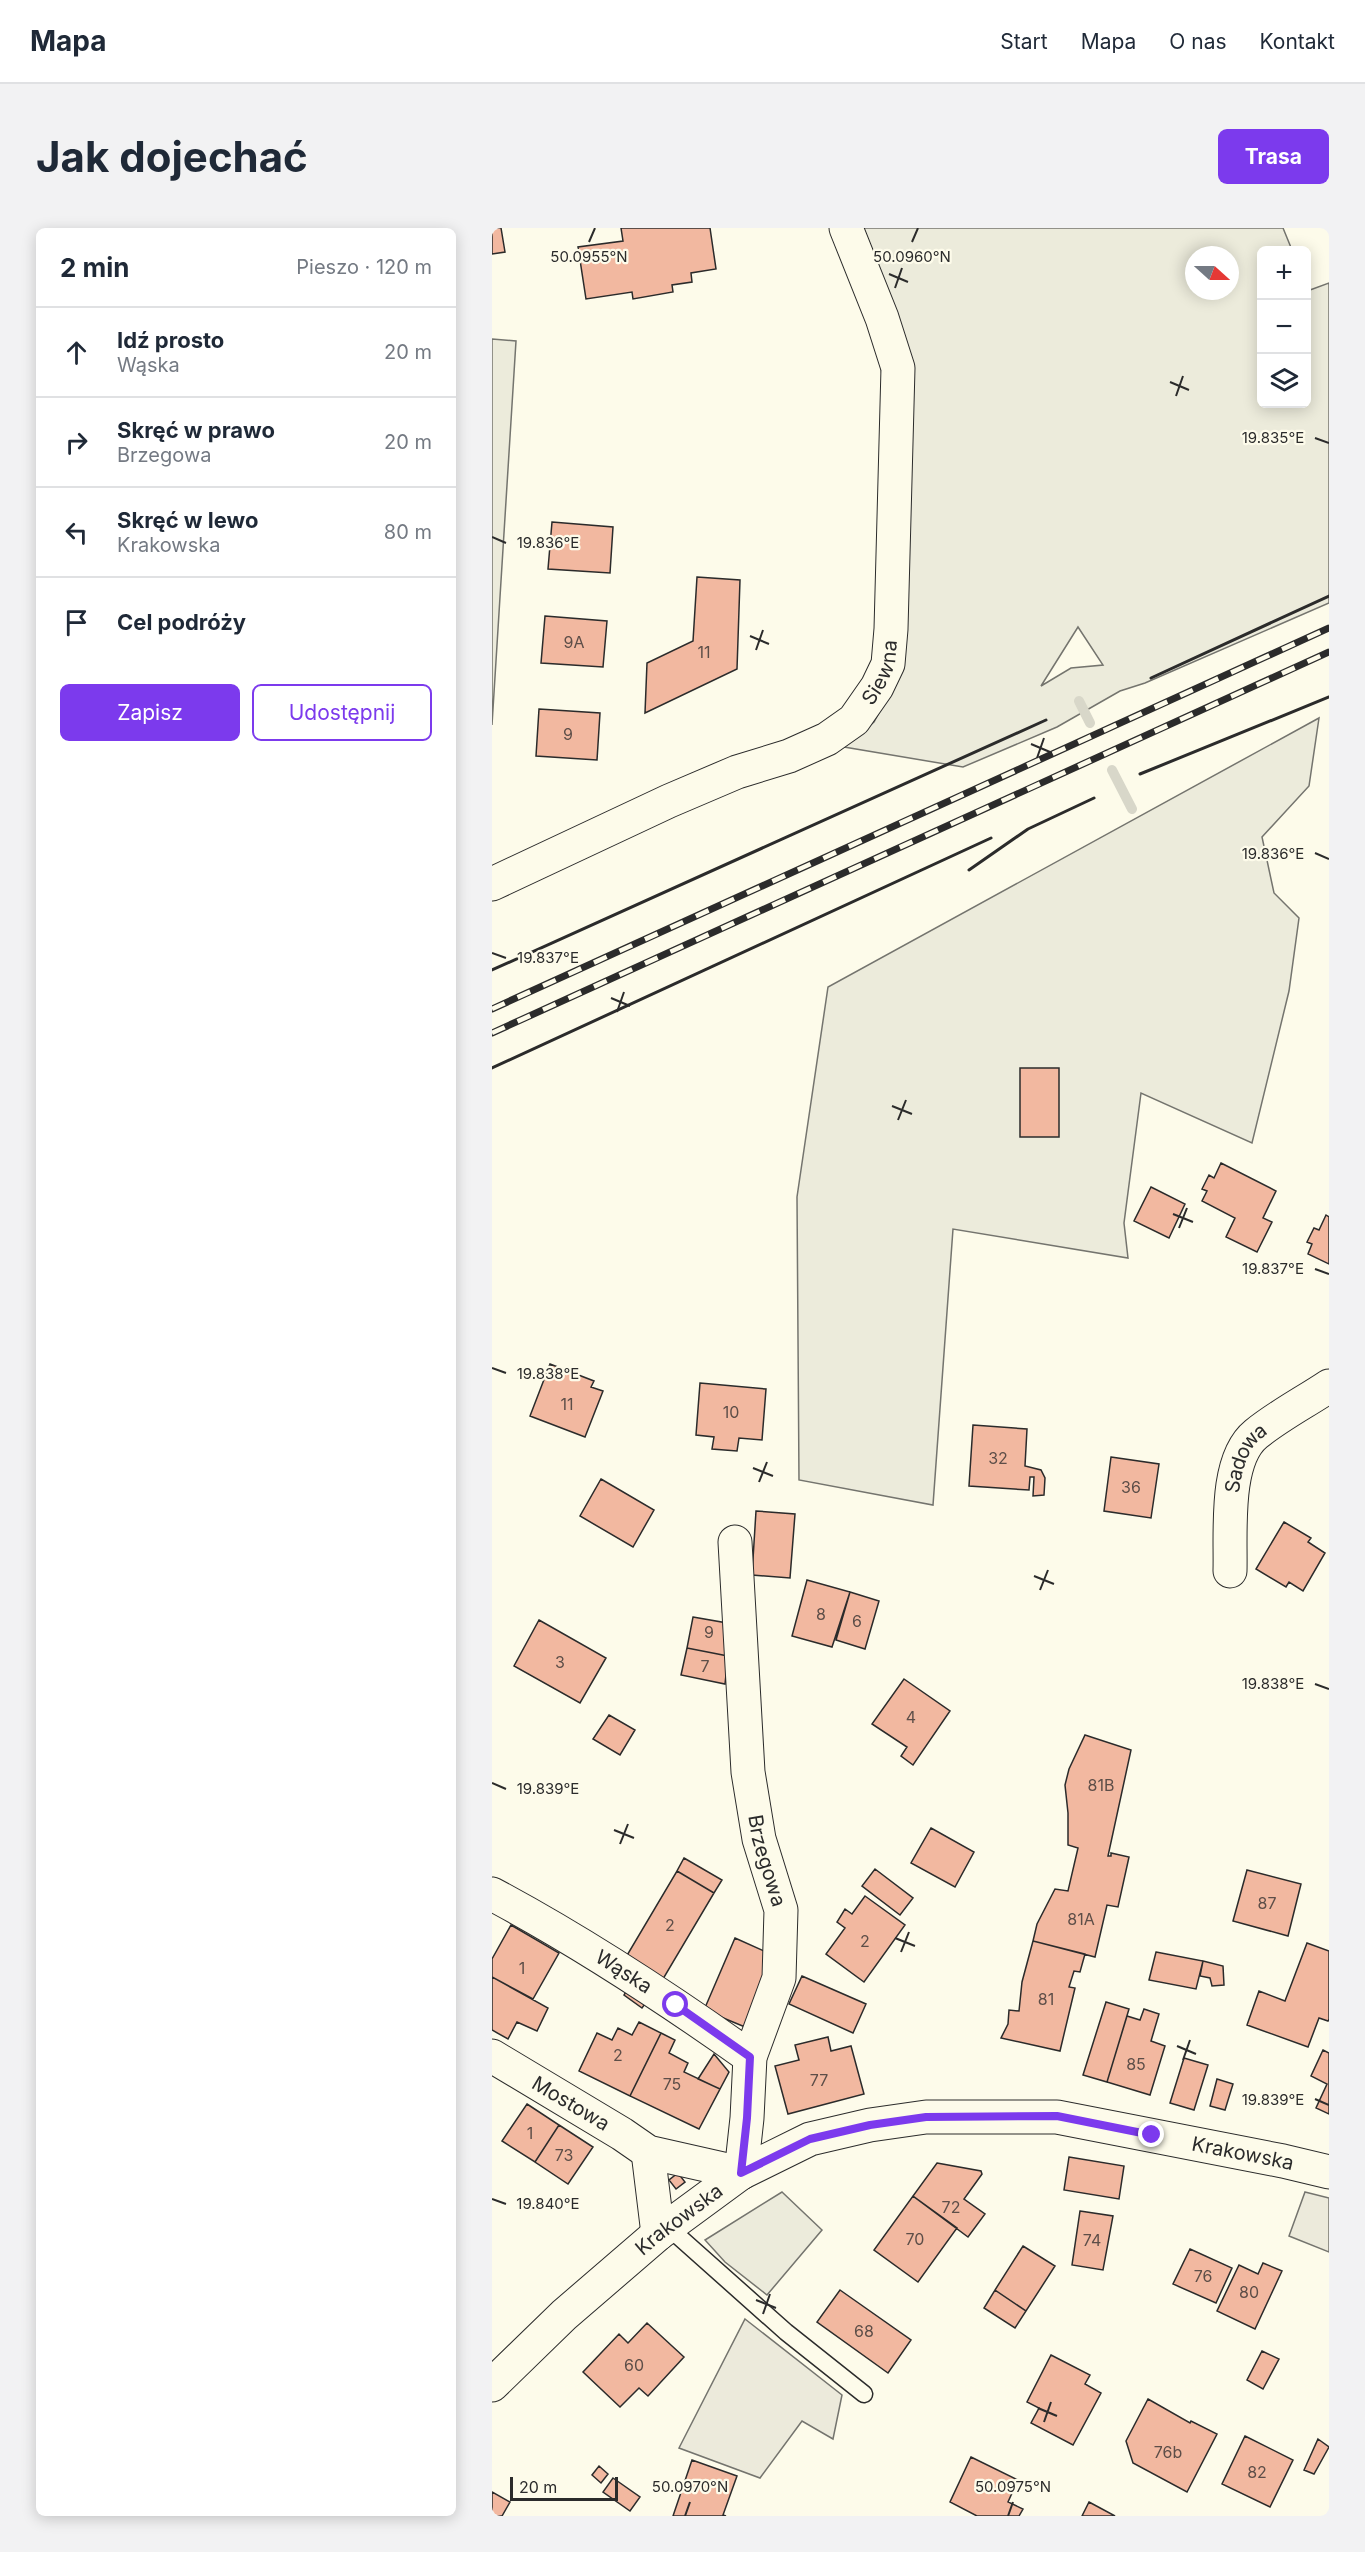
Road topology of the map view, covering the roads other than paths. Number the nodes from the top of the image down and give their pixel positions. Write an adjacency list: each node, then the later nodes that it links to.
1 (846, 228): 2 (street, Siewna)
2 (492, 884)
3 (1329, 1386): 5 (street, Sadowa)
4 (735, 1542): 8 (street, Brzegowa)
5 (1230, 1571)
6 (492, 1894): 8 (street, Wąska)
7 (492, 2056): 9 (street, Mostowa)
8 (750, 2057): 11 (street, Brzegowa)
9 (648, 2152): 11 (street, Mostowa); 12 (street)
10 (1329, 2172): 11 (street, Krakowska)
11 (741, 2173): 12 (street, Krakowska)
12 (663, 2230): 13 (street, Krakowska); 14 (lane)
13 (492, 2385)
14 (864, 2394)

